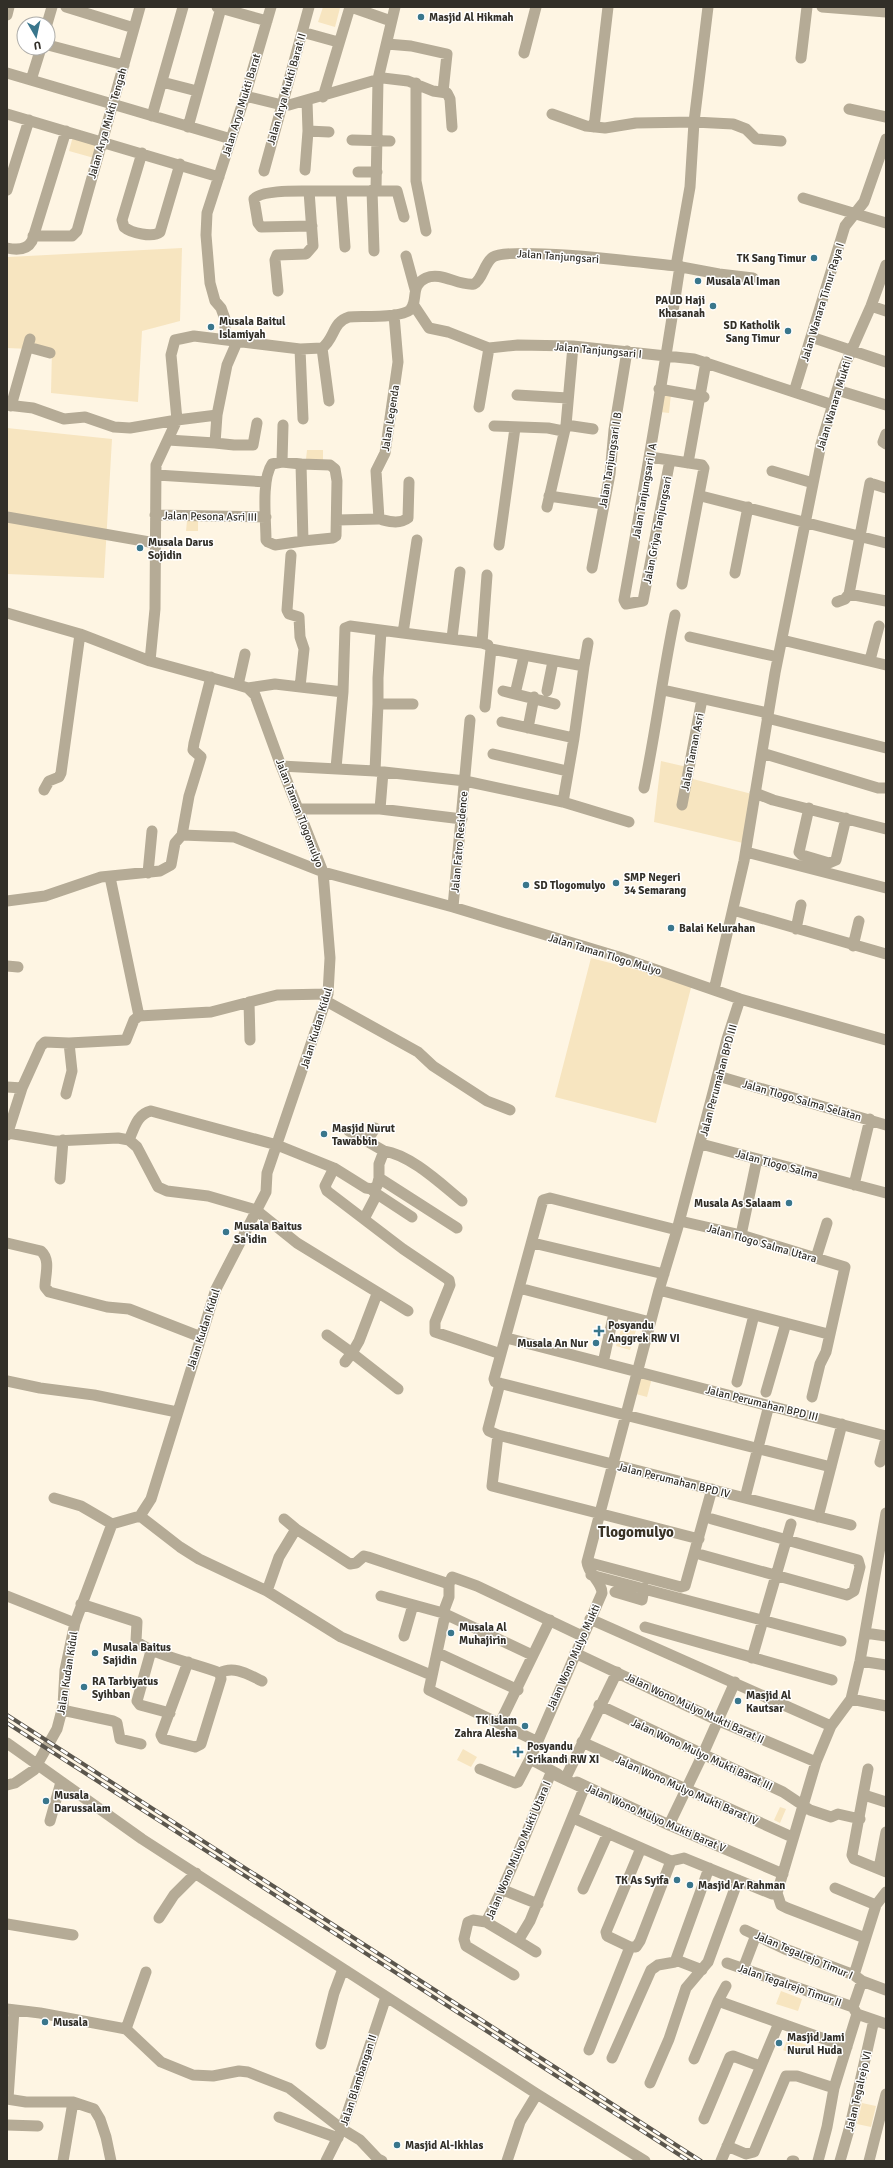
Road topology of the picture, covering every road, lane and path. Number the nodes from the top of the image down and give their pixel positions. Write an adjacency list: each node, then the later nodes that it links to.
1 (10, 7): 17 (street)
2 (66, 7): 20 (street)
3 (140, 7): 20 (street, Jalan Arya Mukti Tengah)
4 (183, 7): 32 (street)
5 (271, 7): 18 (street, Jalan Arya Mukti Barat)
6 (309, 7): 21 (street, Jalan Arya Mukti Barat II)
7 (350, 7): 19 (street); 22 (street)
8 (395, 7): 19 (street)
9 (536, 7): 25 (street)
10 (608, 7): 50 (street)
11 (708, 7): 47 (street)
12 (807, 7): 27 (street)
13 (822, 7): 14 (street)
14 (827, 7): 16 (street)
15 (219, 8): 18 (street); 34 (street)
16 (886, 12)
17 (7, 15)
18 (267, 21): 36 (street, Jalan Arya Mukti Barat)
19 (391, 22): 23 (street); 31 (street)
20 (134, 28): 28 (street, Jalan Arya Mukti Tengah)
21 (302, 32): 22 (street); 40 (street, Jalan Arya Mukti Barat II)
22 (338, 42): 37 (street)
23 (387, 44): 31 (street); 35 (street)
24 (56, 47): 28 (street)
25 (524, 52)
26 (38, 56): 30 (street)
27 (801, 58)
28 (124, 65): 39 (street, Jalan Arya Mukti Tengah)
29 (7, 73): 30 (street)
30 (31, 80): 39 (street)
31 (374, 80): 33 (street); 37 (street); 56 (street)
32 (162, 82): 34 (street); 44 (street)
33 (416, 83): 35 (street); 77 (street)
34 (197, 91): 48 (street)
35 (443, 92): 49 (street)
36 (245, 96): 40 (street); 54 (street, Jalan Arya Mukti Barat)
37 (323, 97): 38 (street)
38 (307, 101): 40 (street); 52 (street)
39 (112, 105): 44 (street); 59 (street, Jalan Arya Mukti Tengah)
40 (282, 105): 64 (street, Jalan Arya Mukti Barat II)
41 (849, 109): 45 (street)
42 (7, 114): 46 (street)
43 (552, 114): 50 (street)
44 (152, 116): 48 (street)
45 (886, 117)
46 (29, 120): 51 (street); 68 (street)
47 (694, 122): 50 (street); 60 (street); 84 (street)
48 (188, 127): 54 (street)
49 (452, 127)
50 (594, 127)
51 (66, 131): 59 (street); 78 (street)
52 (308, 131): 53 (street); 63 (street)
53 (329, 132)
54 (231, 139): 67 (street, Jalan Arya Mukti Barat)
55 (352, 140): 56 (street)
56 (378, 140): 58 (street); 66 (street)
57 (886, 140): 73 (street, Jalan Wanara Timur Raya I)
58 (390, 141)
59 (101, 142): 61 (street); 78 (street, Jalan Arya Mukti Tengah)
60 (781, 142)
61 (142, 153): 62 (street); 62 (street)
62 (180, 164): 67 (street)
63 (305, 170)
64 (264, 171)
65 (358, 172): 66 (street)
66 (377, 172): 69 (street)
67 (218, 177): 93 (street, Jalan Arya Mukti Barat)
68 (7, 190)
69 (374, 190): 71 (street); 74 (street); 81 (street)
70 (309, 191): 71 (street); 76 (street); 76 (street)
71 (341, 192): 79 (street)
72 (803, 198): 73 (street)
73 (854, 214): 75 (street); 92 (street, Jalan Wanara Timur Raya I)
74 (404, 217)
75 (886, 223)
76 (312, 226): 87 (street)
77 (426, 231)
78 (33, 236): 80 (street)
79 (345, 247)
80 (7, 248)
81 (374, 251)
82 (406, 256): 86 (street)
83 (886, 265): 89 (street, Jalan Wanara Mukti I)
84 (678, 266): 85 (street); 86 (street, Jalan Tanjungsari); 102 (street)
85 (753, 278)
86 (415, 289): 88 (street)
87 (278, 291)
88 (413, 304): 91 (street); 97 (street, Jalan Tanjungsari I)
89 (871, 306): 90 (street); 99 (street, Jalan Wanara Mukti I)
90 (886, 311)
91 (394, 315): 96 (street); 148 (street, Jalan Legenda)
92 (811, 337): 99 (street); 107 (street, Jalan Wanara Timur Raya I)
93 (225, 339): 94 (street); 118 (street)
94 (237, 342): 98 (street); 116 (street)
95 (573, 346): 97 (street, Jalan Tanjungsari I); 100 (street, Jalan Tanjungsari I); 110 (street)
96 (322, 348): 98 (street); 111 (street)
97 (489, 348): 115 (street)
98 (300, 349): 117 (street)
99 (850, 350): 104 (street); 106 (street, Jalan Wanara Mukti I)
100 (627, 352): 102 (street, Jalan Tanjungsari I); 142 (street, Jalan Tanjungsari I B)
101 (50, 353): 112 (street)
102 (665, 357): 103 (street, Jalan Tanjungsari I); 105 (street, Jalan Tanjungsari I A)
103 (708, 362): 107 (street, Jalan Tanjungsari I); 109 (street)
104 (886, 362)
105 (659, 389): 109 (street); 129 (street, Jalan Tanjungsari I A)
106 (837, 390): 113 (street, Jalan Wanara Mukti I); 114 (street)
107 (794, 392): 113 (street, Jalan Tanjungsari I)
108 (517, 395): 110 (street)
109 (702, 396): 132 (street)
110 (568, 398): 123 (street)
111 (328, 401)
112 (9, 405): 118 (street)
113 (833, 405): 138 (street, Jalan Wanara Mukti I)
114 (886, 405)
115 (479, 407)
116 (217, 415): 118 (street); 127 (street)
117 (303, 419)
118 (178, 420): 126 (street)
119 (257, 423): 127 (street)
120 (283, 425): 131 (street)
121 (494, 426): 122 (street)
122 (515, 428): 123 (street); 156 (street)
123 (564, 428): 124 (street); 140 (street)
124 (593, 429)
125 (886, 434): 128 (street)
126 (168, 440): 127 (street); 135 (street)
127 (215, 443)
128 (886, 444)
129 (650, 457): 130 (street, Jalan Griya Tanjungsari); 164 (street, Jalan Tanjungsari I A)
130 (670, 460): 132 (street, Jalan Griya Tanjungsari); 164 (street, Jalan Griya Tanjungsari)
131 (282, 462): 133 (street); 136 (street, Jalan Pesona Asri III)
132 (690, 463): 141 (street, Jalan Griya Tanjungsari)
133 (301, 464): 149 (street); 153 (street)
134 (772, 471): 138 (street)
135 (156, 475): 136 (street); 145 (street)
136 (266, 482): 147 (street, Jalan Pesona Asri III)
137 (409, 482): 148 (street)
138 (812, 484): 150 (street, Jalan Wanara Mukti I)
139 (886, 488): 151 (street)
140 (550, 496): 142 (street); 143 (street)
141 (701, 496): 144 (street); 162 (street, Jalan Griya Tanjungsari)
142 (603, 504): 158 (street, Jalan Tanjungsari I B)
143 (547, 507)
144 (748, 507): 150 (street); 160 (street)
145 (155, 515): 147 (street, Jalan Pesona Asri III); 155 (street)
146 (7, 517): 155 (street)
147 (266, 517): 153 (street, Jalan Pesona Asri III)
148 (379, 519): 149 (street)
149 (337, 520): 153 (street)
150 (805, 522): 151 (street); 175 (street, Jalan Wanara Mukti I)
151 (860, 536): 154 (street); 163 (street)
152 (417, 540): 171 (street)
153 (303, 541)
154 (886, 542)
155 (155, 543): 182 (street)
156 (499, 544)
157 (291, 555): 188 (street)
158 (592, 568)
159 (460, 572): 174 (street)
160 (735, 573)
161 (487, 575): 177 (street)
162 (682, 584)
163 (849, 594): 165 (street); 166 (street)
164 (644, 599)
165 (886, 601)
166 (837, 602)
167 (7, 613): 172 (street)
168 (675, 615): 189 (street)
169 (879, 626): 181 (street)
170 (381, 631): 171 (street); 192 (street); 196 (street)
171 (403, 633): 174 (street)
172 (80, 634): 182 (street); 215 (street)
173 (690, 637): 180 (street)
174 (452, 638): 177 (street)
175 (782, 640): 180 (street, Jalan Wanara Mukti I); 181 (street)
176 (588, 643): 185 (street)
177 (486, 646): 179 (street); 199 (street)
178 (245, 654): 187 (street)
179 (524, 656): 183 (street); 193 (street)
180 (778, 657): 200 (street, Jalan Wanara Mukti I)
181 (870, 660): 184 (street)
182 (150, 661): 186 (street)
183 (553, 661): 185 (street); 191 (street)
184 (886, 665)
185 (584, 666): 204 (street)
186 (210, 678): 187 (street); 227 (street)
187 (243, 686): 188 (street); 208 (street, Jalan Taman Tlogomulyo)
188 (300, 687): 192 (street)
189 (663, 690): 195 (street, Jalan Taman Asri); 213 (street)
190 (503, 691): 193 (street)
191 (547, 691)
192 (343, 692): 209 (street)
193 (516, 694): 194 (street)
194 (534, 697): 198 (street); 203 (street)
195 (702, 699): 200 (street, Jalan Taman Asri); 218 (street, Jalan Taman Asri)
196 (378, 704): 197 (street); 211 (street)
197 (413, 704)
198 (555, 704)
199 (485, 707)
200 (768, 716): 205 (street, Jalan Taman Asri); 206 (street, Jalan Wanara Mukti I)
201 (470, 720): 212 (street)
202 (502, 722): 203 (street)
203 (528, 728): 204 (street)
204 (574, 738): 210 (street)
205 (886, 748)
206 (762, 753): 214 (street); 216 (street, Jalan Wanara Mukti I)
207 (493, 754): 210 (street)
208 (281, 766): 209 (street); 220 (street, Jalan Taman Tlogomulyo)
209 (336, 768): 211 (street)
210 (567, 771): 217 (street)
211 (379, 772): 212 (street); 221 (street)
212 (465, 781): 217 (street, Jalan Fatro Residence); 223 (street, Jalan Fatro Residence)
213 (644, 788)
214 (886, 788)
215 (44, 790)
216 (756, 793): 219 (street); 228 (street, Jalan Wanara Mukti I)
217 (563, 802): 224 (street, Jalan Fatro Residence)
218 (682, 805)
219 (809, 808): 222 (street); 222 (street)
220 (298, 809): 221 (street); 230 (street, Jalan Taman Tlogomulyo)
221 (380, 809): 223 (street)
222 (846, 818): 225 (street)
223 (462, 819): 235 (street, Jalan Fatro Residence)
224 (629, 822)
225 (886, 829)
226 (152, 831): 229 (street)
227 (182, 835): 229 (street); 230 (street, Jalan Taman Tlogomulyo)
228 (746, 852): 232 (street); 236 (street, Jalan Wanara Mukti I)
229 (148, 872): 231 (street)
230 (323, 872): 235 (street, Jalan Taman Tlogo Mulyo); 242 (street, Jalan Kudan Kidul)
231 (110, 877): 233 (street); 245 (street)
232 (886, 888)
233 (7, 900)
234 (801, 905): 238 (street)
235 (453, 907): 241 (street, Jalan Taman Tlogo Mulyo)
236 (732, 910): 238 (street); 241 (street, Jalan Wanara Mukti I)
237 (859, 921): 239 (street)
238 (796, 930): 239 (street)
239 (853, 946): 240 (street)
240 (886, 954)
241 (714, 990): 243 (street, Jalan Taman Tlogo Mulyo)
242 (327, 997): 244 (street); 253 (street); 263 (street, Jalan Kudan Kidul)
243 (740, 999): 247 (street, Jalan Taman Tlogo Mulyo); 249 (street, Jalan Perumahan BPD III)
244 (249, 1002): 245 (street); 246 (street)
245 (140, 1016): 248 (street)
246 (250, 1040)
247 (886, 1040)
248 (69, 1043): 251 (street); 252 (street)
249 (718, 1076): 254 (street, Jalan Tlogo Salma Selatan); 262 (street, Jalan Perumahan BPD III)
250 (7, 1087): 251 (street)
251 (22, 1088): 258 (street)
252 (66, 1094)
253 (510, 1110)
254 (870, 1119): 255 (street, Jalan Tlogo Salma Selatan); 269 (street)
255 (886, 1125)
256 (375, 1128): 261 (street)
257 (349, 1131): 261 (street)
258 (7, 1134): 259 (street)
259 (63, 1140): 260 (street); 268 (street)
260 (129, 1140): 263 (street); 273 (street)
261 (367, 1141): 264 (street)
262 (701, 1144): 265 (street, Jalan Tlogo Salma); 277 (street, Jalan Perumahan BPD III)
263 (277, 1145): 266 (street); 273 (street, Jalan Kudan Kidul)
264 (384, 1151): 267 (street); 272 (street)
265 (757, 1159): 269 (street, Jalan Tlogo Salma); 279 (street)
266 (334, 1168): 270 (street); 275 (street)
267 (379, 1178): 270 (street); 278 (street)
268 (60, 1179)
269 (854, 1185): 271 (street, Jalan Tlogo Salma)
270 (375, 1192): 274 (street); 275 (street)
271 (886, 1193)
272 (462, 1201)
273 (256, 1210): 286 (street); 293 (street, Jalan Kudan Kidul)
274 (412, 1217)
275 (364, 1219): 296 (street)
276 (827, 1223): 282 (street)
277 (678, 1225): 279 (street, Jalan Tlogo Salma Utara); 281 (street); 283 (street, Jalan Perumahan BPD III)
278 (457, 1228)
279 (741, 1235): 282 (street, Jalan Tlogo Salma Utara)
280 (7, 1243): 293 (street)
281 (533, 1243): 283 (street); 284 (street)
282 (816, 1258): 292 (street, Jalan Tlogo Salma Utara)
283 (664, 1274): 285 (street, Jalan Perumahan BPD III)
284 (520, 1286): 288 (street); 295 (street)
285 (658, 1290): 289 (street); 290 (street, Jalan Perumahan BPD III)
286 (377, 1294): 287 (street); 297 (street)
287 (408, 1311)
288 (614, 1313): 290 (street); 298 (street)
289 (754, 1315): 291 (street); 301 (street)
290 (650, 1322): 299 (street, Jalan Perumahan BPD III)
291 (786, 1323): 292 (street); 304 (street)
292 (828, 1334): 305 (street)
293 (201, 1336): 307 (street, Jalan Kudan Kidul)
294 (327, 1336): 297 (street)
295 (506, 1338): 298 (street); 302 (street)
296 (495, 1352)
297 (349, 1358): 303 (street)
298 (603, 1363): 299 (street)
299 (637, 1371): 306 (street, Jalan Perumahan BPD III); 308 (street, Jalan Perumahan BPD III)
300 (7, 1381): 307 (street)
301 (737, 1382)
302 (500, 1383): 308 (street); 310 (street)
303 (398, 1388)
304 (766, 1392)
305 (812, 1397)
306 (769, 1405): 309 (street, Jalan Perumahan BPD III); 312 (street)
307 (177, 1412): 321 (street, Jalan Kudan Kidul)
308 (626, 1415): 312 (street); 314 (street, Jalan Perumahan BPD III)
309 (842, 1424): 311 (street, Jalan Perumahan BPD III); 315 (street)
310 (498, 1435): 314 (street, Jalan Perumahan BPD IV); 320 (street)
311 (886, 1438): 313 (street)
312 (758, 1449): 315 (street); 318 (street)
313 (880, 1462)
314 (613, 1464): 316 (street, Jalan Perumahan BPD IV); 320 (street)
315 (831, 1468): 322 (street)
316 (712, 1489): 318 (street, Jalan Perumahan BPD IV); 329 (street)
317 (54, 1498): 325 (street)
318 (745, 1498): 322 (street, Jalan Perumahan BPD IV)
319 (886, 1513): 330 (street)
320 (598, 1514): 329 (street); 333 (street)
321 (140, 1516): 325 (street); 338 (street)
322 (818, 1517): 327 (street, Jalan Perumahan BPD IV)
323 (284, 1519): 328 (street)
324 (712, 1519): 331 (street)
325 (112, 1524): 342 (street, Jalan Kudan Kidul)
326 (791, 1524): 331 (street)
327 (851, 1525)
328 (296, 1529): 336 (street); 338 (street)
329 (699, 1539): 333 (street)
330 (884, 1539): 350 (street)
331 (787, 1540): 335 (street); 335 (street)
332 (702, 1555): 335 (street)
333 (587, 1562): 334 (street, Jalan Wono Mulyo Mukti)
334 (591, 1575): 337 (street); 345 (street, Jalan Wono Mulyo Mukti)
335 (776, 1576): 347 (street)
336 (451, 1581): 344 (street); 346 (street)
337 (644, 1588): 339 (street); 347 (street)
338 (267, 1590): 365 (street)
339 (615, 1592)
340 (7, 1596): 348 (street)
341 (381, 1596): 343 (street)
342 (81, 1604): 348 (street, Jalan Kudan Kidul); 355 (street)
343 (414, 1605): 344 (street); 351 (street)
344 (444, 1614): 356 (street); 358 (street)
345 (590, 1619): 352 (street, Jalan Wono Mulyo Mukti); 368 (street)
346 (550, 1620): 352 (street); 358 (street)
347 (763, 1620): 354 (street); 359 (street)
348 (75, 1623): 373 (street, Jalan Kudan Kidul)
349 (645, 1627): 359 (street)
350 (865, 1633): 353 (street); 360 (street)
351 (404, 1636)
352 (582, 1636): 357 (street, Jalan Wono Mulyo Mukti)
353 (886, 1636)
354 (841, 1641)
355 (151, 1651): 361 (street); 374 (street)
356 (438, 1653): 365 (street); 369 (street)
357 (575, 1653): 363 (street, Jalan Wono Mulyo Mukti Barat II); 378 (street, Jalan Wono Mulyo Mukti)
358 (532, 1655): 369 (street)
359 (752, 1658): 366 (street)
360 (860, 1661): 362 (street); 370 (street)
361 (188, 1662): 364 (street); 374 (street)
362 (886, 1665)
363 (616, 1672): 371 (street); 375 (street, Jalan Wono Mulyo Mukti Barat II)
364 (220, 1673): 367 (street); 374 (street)
365 (431, 1676): 376 (street)
366 (832, 1680)
367 (262, 1681)
368 (735, 1682): 375 (street); 377 (street)
369 (518, 1690): 376 (street)
370 (851, 1700): 372 (street); 377 (street)
371 (599, 1706): 379 (street); 382 (street, Jalan Wono Mulyo Mukti Barat III)
372 (886, 1706)
373 (62, 1710): 381 (street); 385 (street, Jalan Kudan Kidul)
374 (170, 1713)
375 (719, 1721): 382 (street); 384 (street, Jalan Wono Mulyo Mukti Barat II)
376 (500, 1724): 378 (street)
377 (831, 1726): 384 (street)
378 (536, 1741): 383 (street, Jalan Wono Mulyo Mukti)
379 (582, 1742): 389 (street); 392 (street, Jalan Wono Mulyo Mukti Barat IV)
380 (7, 1743): 385 (street)
381 (141, 1744)
382 (704, 1754): 392 (street); 395 (street, Jalan Wono Mulyo Mukti Barat III)
383 (530, 1759): 386 (street, Jalan Wono Mulyo Mukti); 388 (street, Jalan Wono Mulyo Mukti Barat V)
384 (816, 1762): 395 (street)
385 (38, 1765): 390 (street); 391 (street, Jalan Kudan Kidul)
386 (480, 1769)
387 (868, 1769): 393 (street)
388 (551, 1772): 389 (street, Jalan Wono Mulyo Mukti Barat V); 396 (street); 412 (street, Jalan Wono Mulyo Mukti Utara I)
389 (566, 1777): 399 (street, Jalan Wono Mulyo Mukti Barat V)
390 (61, 1782): 398 (street); 408 (street)
391 (7, 1785)
392 (686, 1790): 399 (street); 402 (street, Jalan Wono Mulyo Mukti Barat IV)
393 (864, 1795): 394 (street); 397 (street)
394 (886, 1802)
395 (803, 1806): 397 (street, Jalan Wono Mulyo Mukti Barat III); 402 (street)
396 (573, 1818): 401 (street); 415 (street)
397 (860, 1819): 406 (street)
398 (50, 1821)
399 (670, 1825): 407 (street, Jalan Wono Mulyo Mukti Barat V)
400 (886, 1832): 406 (street)
401 (608, 1833): 403 (street); 411 (street)
402 (792, 1837): 407 (street)
403 (641, 1848): 404 (street); 425 (street)
404 (671, 1861): 405 (street); 425 (street)
405 (709, 1868): 409 (street); 427 (street)
406 (883, 1870)
407 (783, 1874): 414 (street)
408 (189, 1880): 417 (street); 429 (street)
409 (738, 1880): 414 (street); 431 (street)
410 (835, 1888): 416 (street)
411 (584, 1889)
412 (503, 1890): 415 (street); 419 (street, Jalan Wono Mulyo Mukti Utara I)
413 (886, 1892): 416 (street)
414 (776, 1893): 423 (street)
415 (538, 1904): 424 (street)
416 (876, 1905): 423 (street)
417 (159, 1918)
418 (7, 1924): 421 (street)
419 (490, 1925): 424 (street); 433 (street)
420 (745, 1930): 422 (street, Jalan Tegalrejo Timur I)
421 (73, 1935)
422 (756, 1936): 430 (street); 434 (street, Jalan Tegalrejo Timur I)
423 (865, 1938): 434 (street)
424 (518, 1941): 426 (street)
425 (630, 1947): 447 (street)
426 (536, 1952)
427 (676, 1960): 431 (street); 448 (street)
428 (727, 1963): 430 (street, Jalan Tegalrejo Timur II)
429 (343, 1969): 437 (street); 445 (street)
430 (744, 1969): 440 (street, Jalan Tegalrejo Timur II)
431 (702, 1970): 451 (street)
432 (146, 1972): 444 (street)
433 (514, 1975)
434 (858, 1978): 436 (street, Jalan Tegalrejo Timur I); 440 (street)
435 (726, 1986): 438 (street)
436 (886, 1990)
437 (386, 1997): 453 (street); 461 (street, Jalan Blambangan II)
438 (718, 2001): 442 (street); 449 (street)
439 (10, 2010): 444 (street); 455 (street)
440 (855, 2011): 441 (street, Jalan Tegalrejo Timur II); 446 (street)
441 (874, 2020): 443 (street, Jalan Tegalrejo Timur II); 471 (street, Jalan Tegalrejo VI)
442 (779, 2023): 446 (street); 450 (street)
443 (886, 2024)
444 (126, 2029): 461 (street)
445 (321, 2044)
446 (847, 2047): 452 (street)
447 (589, 2050)
448 (612, 2058)
449 (694, 2059)
450 (760, 2066): 458 (street); 462 (street)
451 (650, 2082)
452 (834, 2088): 462 (street); 470 (street)
453 (537, 2094): 467 (street); 468 (street)
454 (886, 2094): 472 (street)
455 (8, 2099): 456 (street)
456 (72, 2102): 463 (street); 464 (street)
457 (279, 2117): 461 (street)
458 (704, 2119)
459 (7, 2125): 460 (street)
460 (38, 2126)
461 (340, 2133): 465 (street, Jalan Blambangan II); 466 (street)
462 (727, 2146): 469 (street)
463 (63, 2161)
464 (111, 2161)
465 (326, 2161)
466 (382, 2161)
467 (507, 2161)
468 (645, 2161)
469 (721, 2161)
470 (818, 2161)
471 (840, 2161)
472 (870, 2161)

